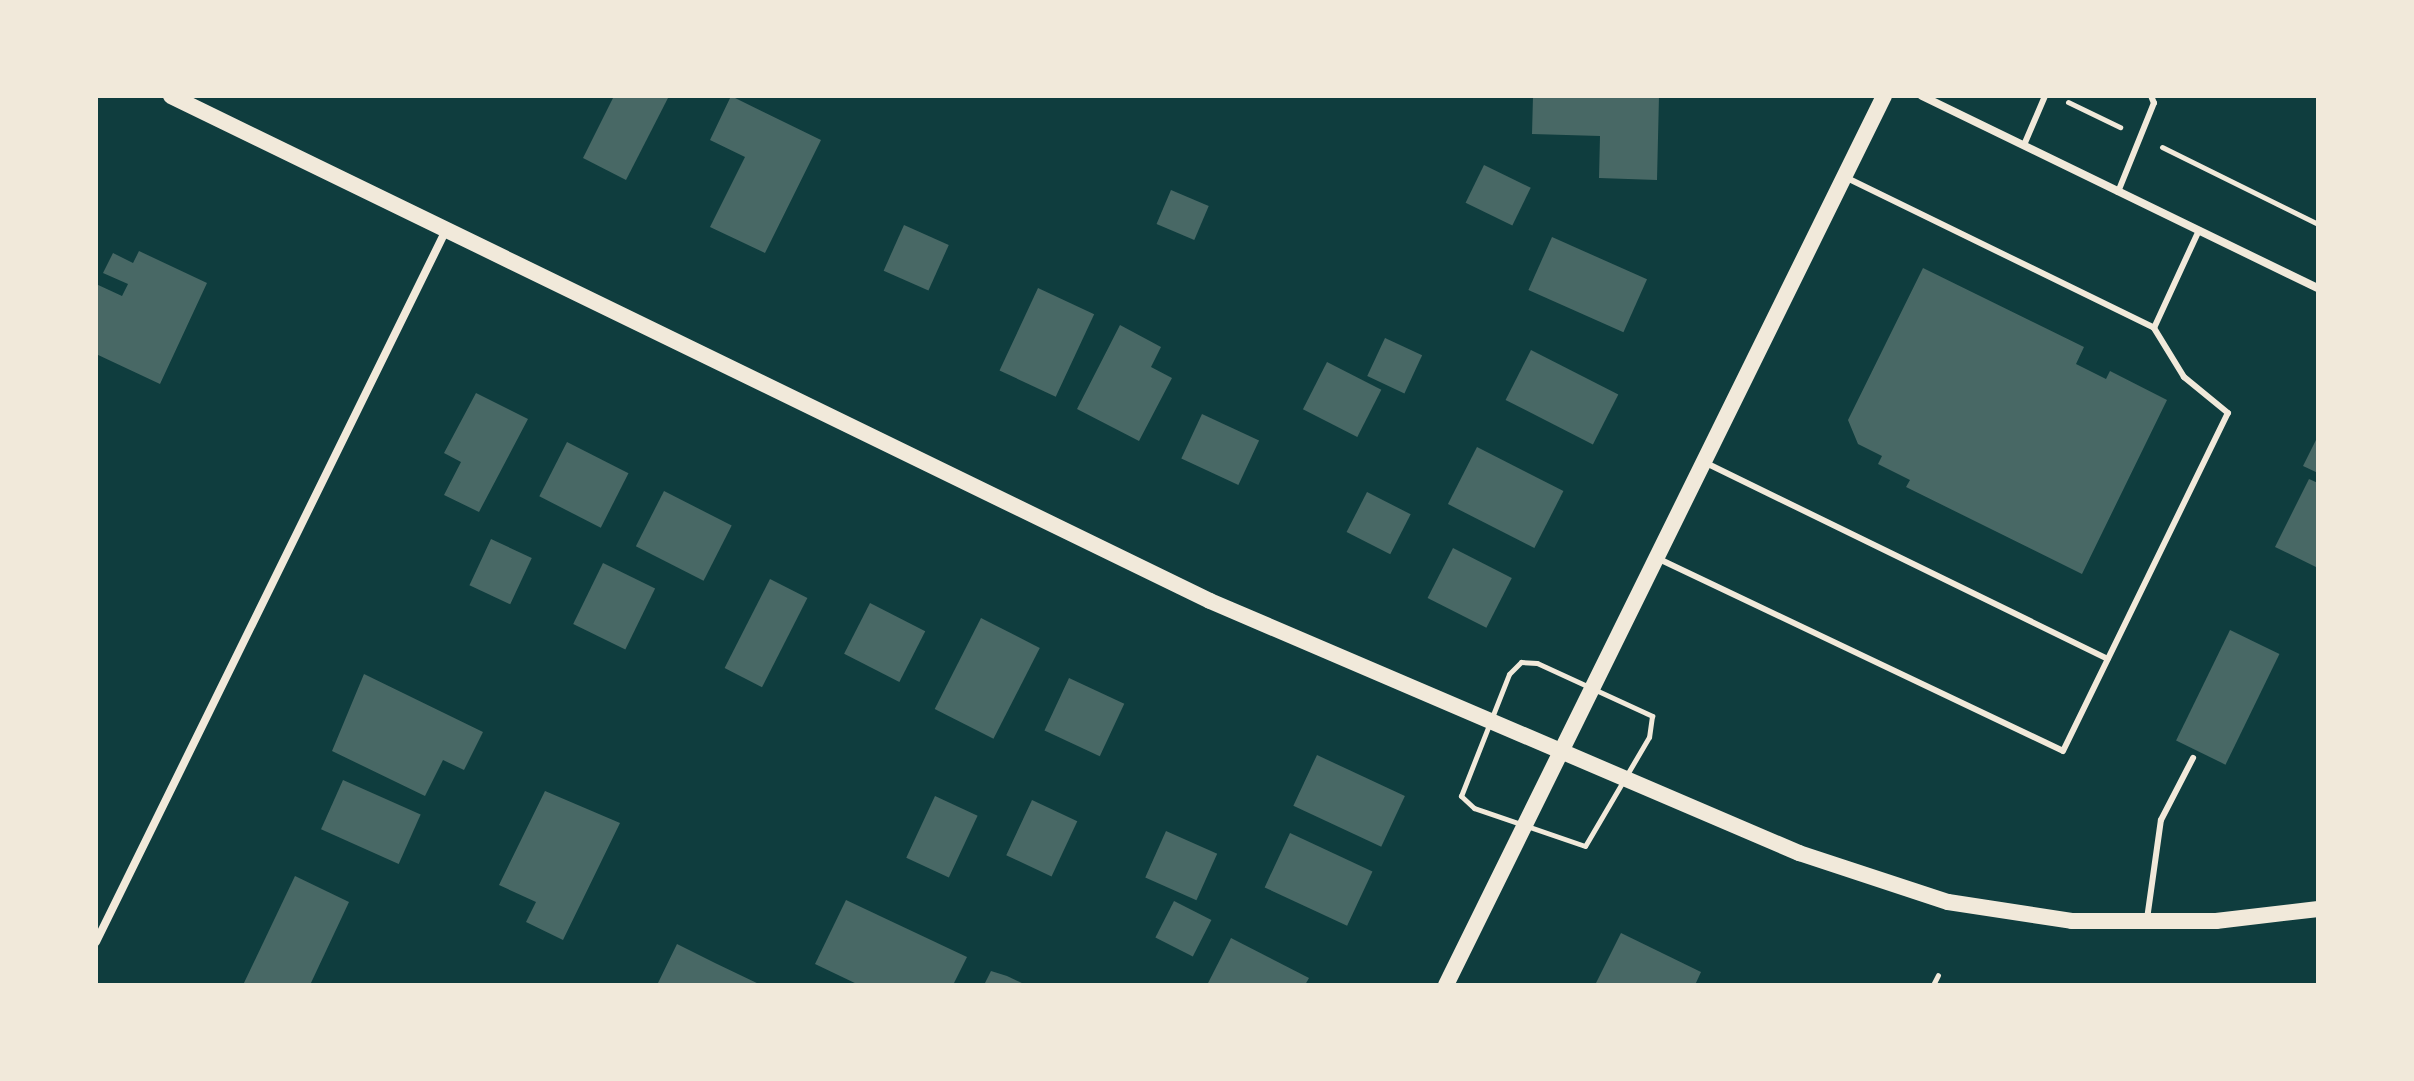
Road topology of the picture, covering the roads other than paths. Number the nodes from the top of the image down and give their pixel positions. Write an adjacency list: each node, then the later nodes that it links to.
1 (171, 96): 9 (main road)
2 (1884, 96): 7 (main road)
3 (1922, 96): 6 (street)
4 (2045, 96): 6 (lane)
5 (2151, 96): 8 (lane)
6 (2024, 145): 8 (street)
7 (1844, 177): 12 (lane); 13 (main road)
8 (2118, 192): 10 (street)
9 (446, 230): 16 (main road); 20 (street)
10 (2199, 230): 11 (street); 12 (lane)
11 (2318, 288)
12 (2154, 328): 15 (lane)
13 (1704, 462): 14 (main road); 15 (lane)
14 (1656, 558): 15 (lane); 16 (main road)
15 (2108, 659)
16 (1559, 752): 19 (main road); 21 (main road)
17 (2193, 758): 19 (lane)
18 (2318, 909): 19 (main road)
19 (2147, 923)
20 (96, 942)
21 (1446, 985)

